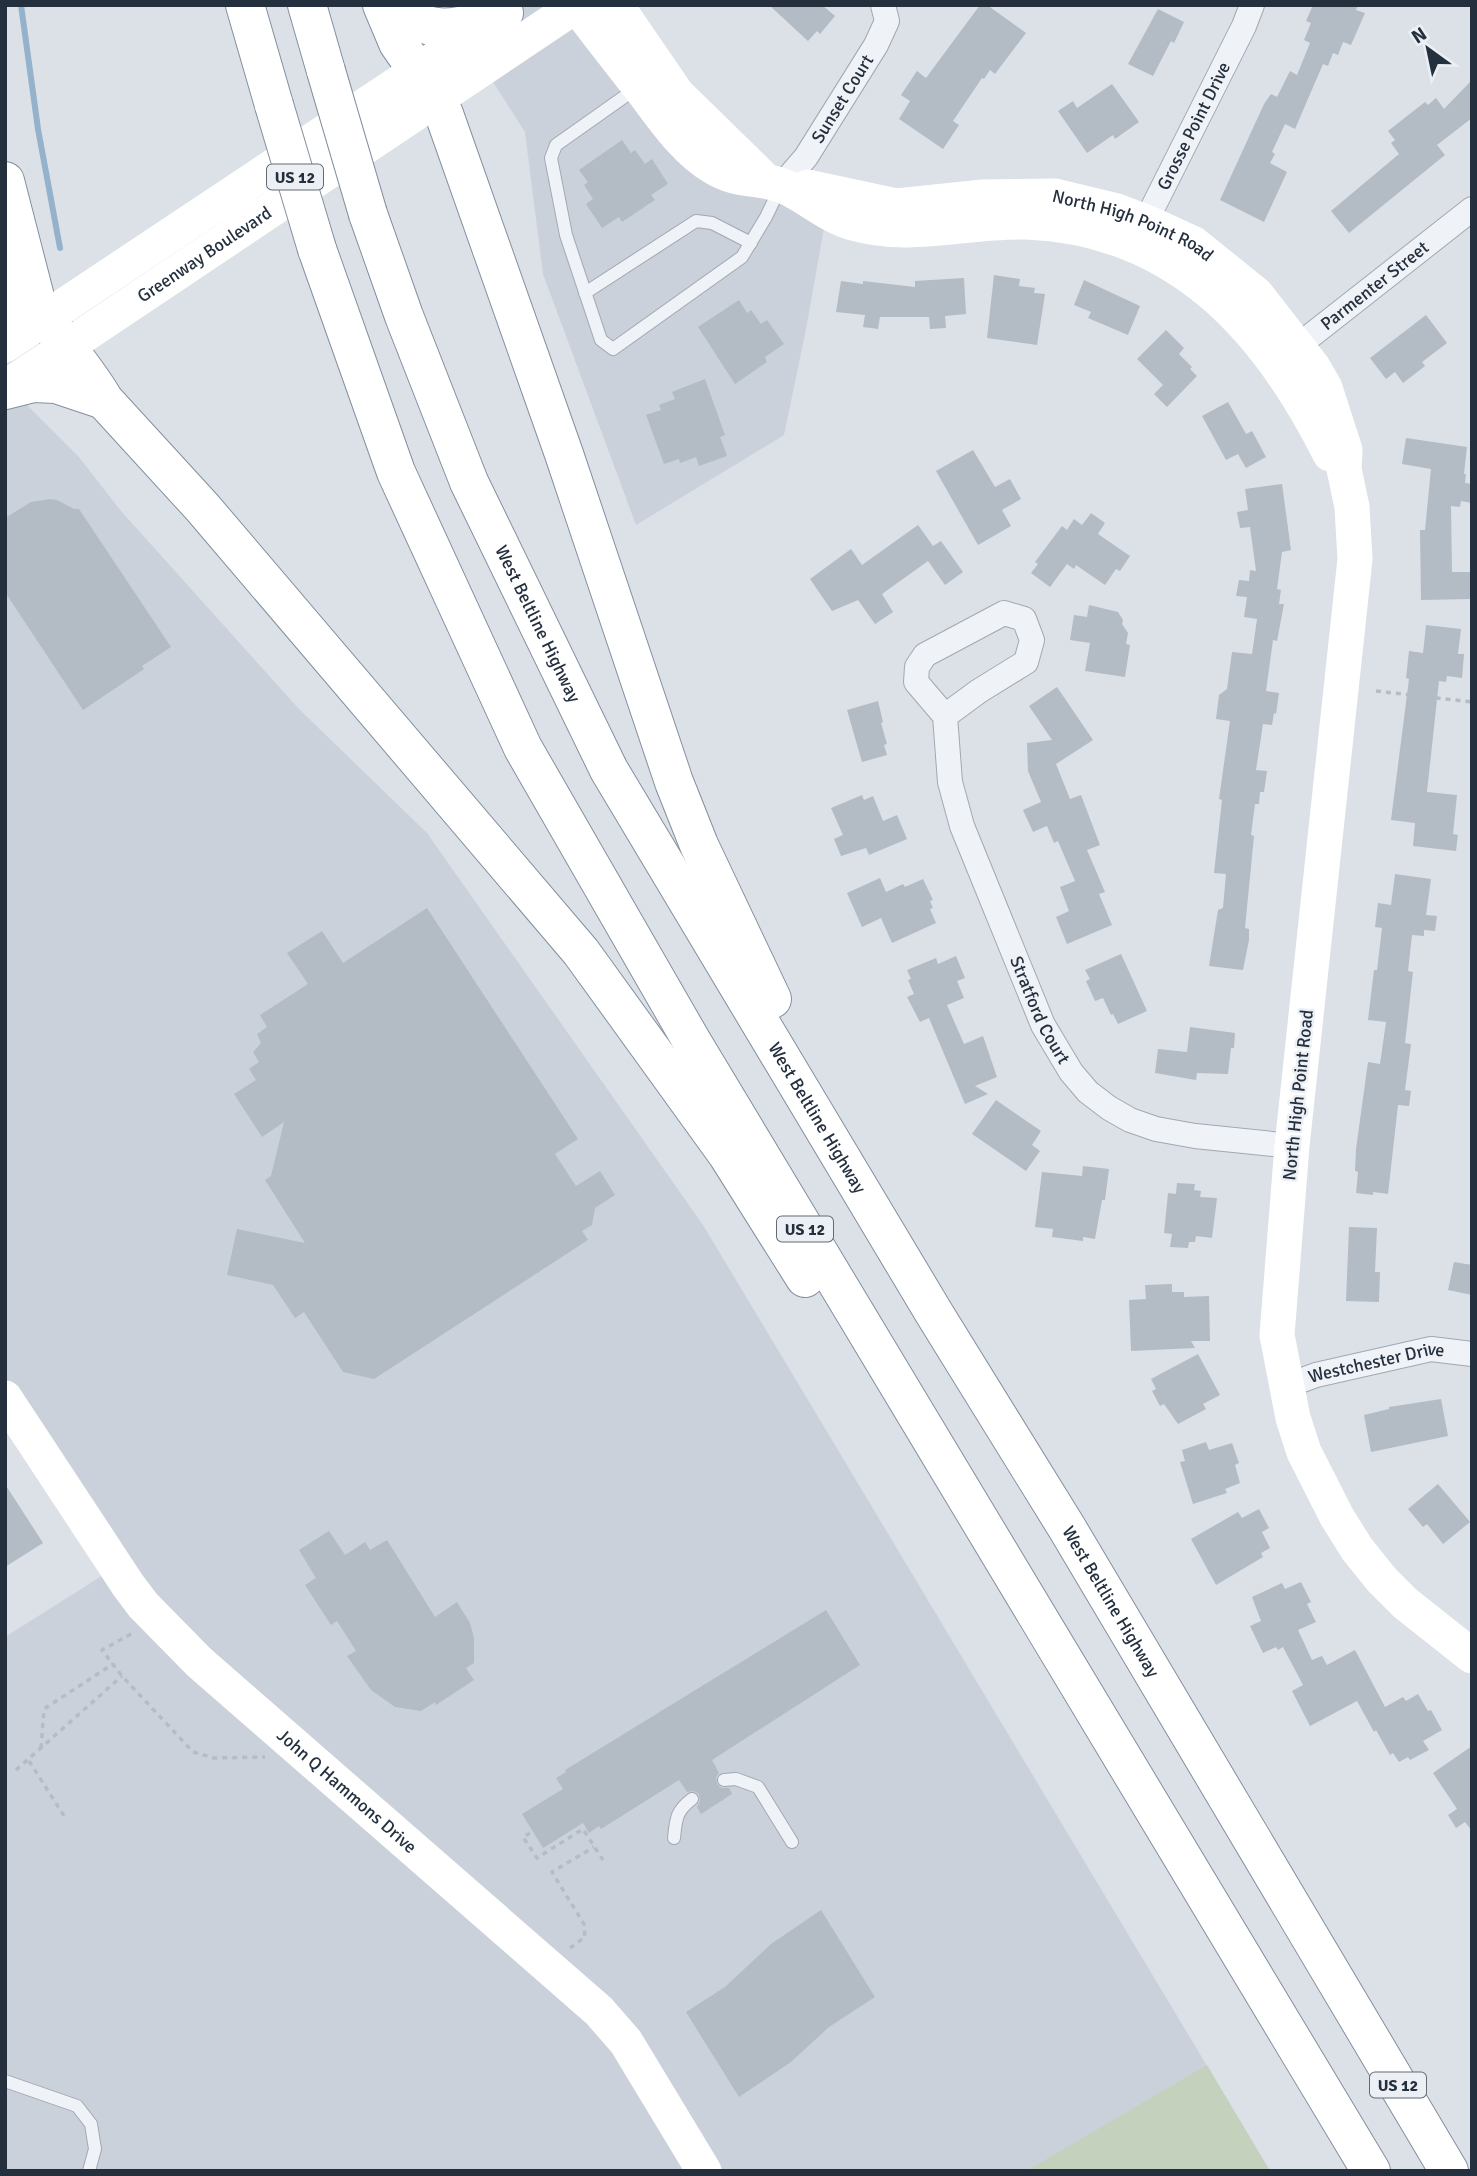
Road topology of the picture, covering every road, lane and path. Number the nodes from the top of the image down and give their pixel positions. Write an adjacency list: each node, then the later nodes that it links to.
1 (245, 5): 32 (highway, US 12, bridge)
2 (307, 5): 28 (highway, West Beltline Highway / US 12, bridge)
3 (383, 5): 8 (highway); 9 (highway)
4 (576, 5): 9 (street, Greenway Boulevard); 10 (street, North High Point Road)
5 (616, 5): 12 (street, North High Point Road)
6 (883, 5): 12 (street, Sunset Court)
7 (1252, 5): 14 (street, Grosse Point Drive)
8 (510, 9): 9 (street, Greenway Boulevard)
9 (427, 85): 18 (street, Greenway Boulevard); 28 (highway)
10 (639, 86): 12 (street, North High Point Road); 17 (lane)
11 (5, 181): 18 (highway)
12 (781, 186): 14 (street, North High Point Road); 15 (lane)
13 (1472, 209): 21 (street, Parmenter Street)
14 (1140, 233): 21 (street, North High Point Road)
15 (751, 243): 17 (lane); 17 (lane)
16 (5, 260): 19 (highway)
17 (585, 293)
18 (56, 333): 20 (street, Greenway Boulevard); 22 (street, Greenway Boulevard); 23 (highway)
19 (5, 334)
20 (5, 345)
21 (1287, 355): 27 (street, North High Point Road)
22 (5, 389): 23 (highway)
23 (104, 400): 32 (highway)
24 (1376, 691): 25 (path)
25 (1472, 702)
26 (945, 716): 26 (street); 27 (street, Stratford Court)
27 (1292, 1146): 30 (street, North High Point Road)
28 (904, 1263): 54 (highway, West Beltline Highway / US 12)
29 (1472, 1354): 30 (street, Westchester Drive)
30 (1286, 1386): 34 (street, North High Point Road)
31 (5, 1398): 52 (street, John Q Hammons Drive)
32 (982, 1524): 53 (highway, US 12)
33 (131, 1634): 35 (path)
34 (1472, 1657)
35 (113, 1664): 36 (path); 37 (path)
36 (122, 1676): 37 (path); 38 (path)
37 (40, 1751): 39 (path)
38 (265, 1757)
39 (29, 1761): 40 (path); 43 (path)
40 (16, 1770)
41 (724, 1780): 46 (lane)
42 (692, 1799): 45 (lane)
43 (66, 1819)
44 (530, 1832): 47 (path)
45 (674, 1838)
46 (792, 1842)
47 (594, 1846): 48 (path); 49 (path)
48 (603, 1860)
49 (570, 1948)
50 (5, 2081): 51 (lane)
51 (89, 2171)
52 (704, 2171)
53 (1371, 2171)
54 (1449, 2171)

